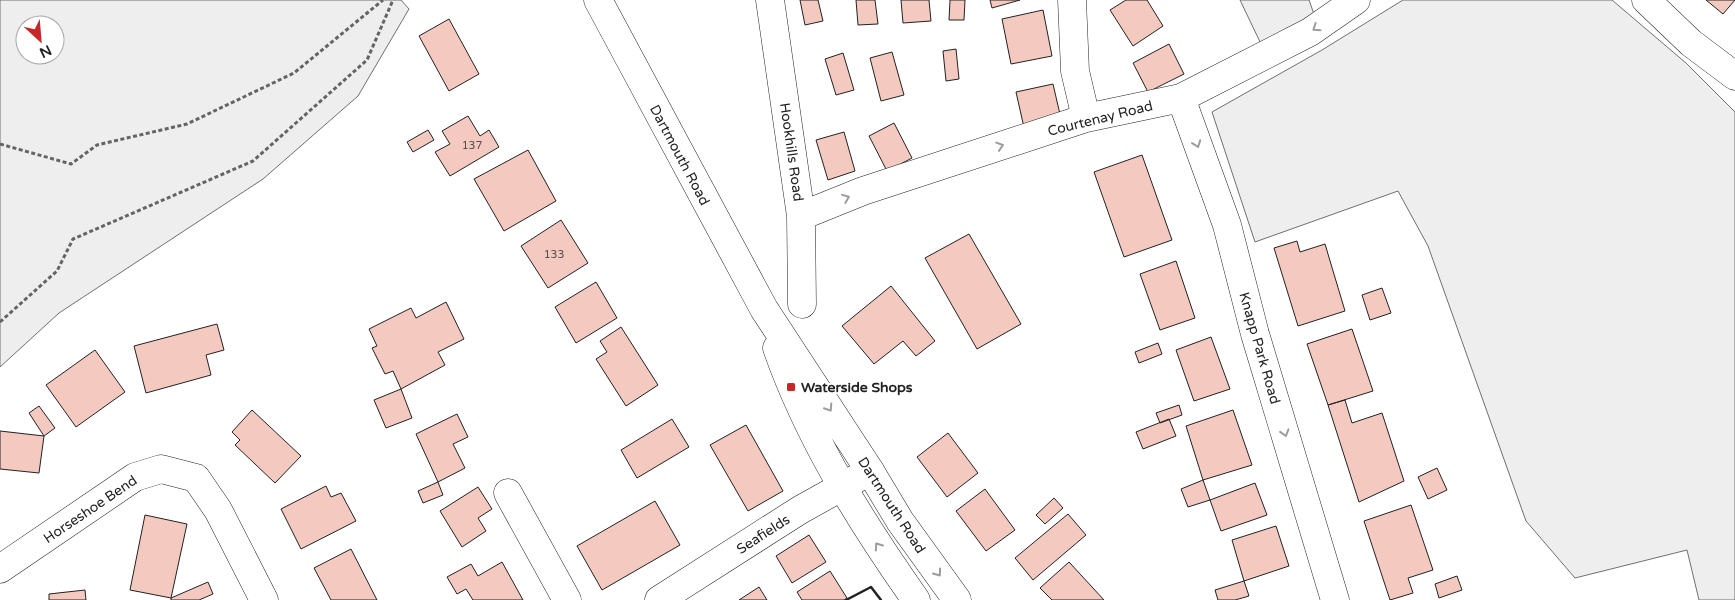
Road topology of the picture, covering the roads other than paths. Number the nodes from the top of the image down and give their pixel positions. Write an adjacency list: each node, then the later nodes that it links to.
1 (598, 0): 11 (street, Dartmouth Road)
2 (770, 0): 9 (street, Hookhills Road)
3 (1073, 0): 8 (street)
4 (1356, 0): 7 (street, Courtenay Road, one-way to 7)
5 (1646, 0): 6 (street)
6 (1735, 76)
7 (1181, 98): 8 (street, Courtenay Road); 21 (street, Knapp Park Road, one-way to 21)
8 (1086, 118): 9 (street, Courtenay Road, one-way to 8)
9 (801, 216): 10 (street, Hookhills Road)
10 (802, 304)
11 (764, 309): 12 (street, Dartmouth Road, one-way to 12); 13 (street, Dartmouth Road)
12 (870, 471): 13 (street, Seafields); 20 (street, Dartmouth Road, one-way to 20)
13 (842, 485): 18 (street, Seafields); 19 (street, Dartmouth Road, one-way to 13)
14 (508, 493): 17 (street)
15 (0, 569): 16 (street, Horseshoe Bend)
16 (264, 600)
17 (567, 600)
18 (659, 600)
19 (916, 600)
20 (957, 600)
21 (1335, 600)

